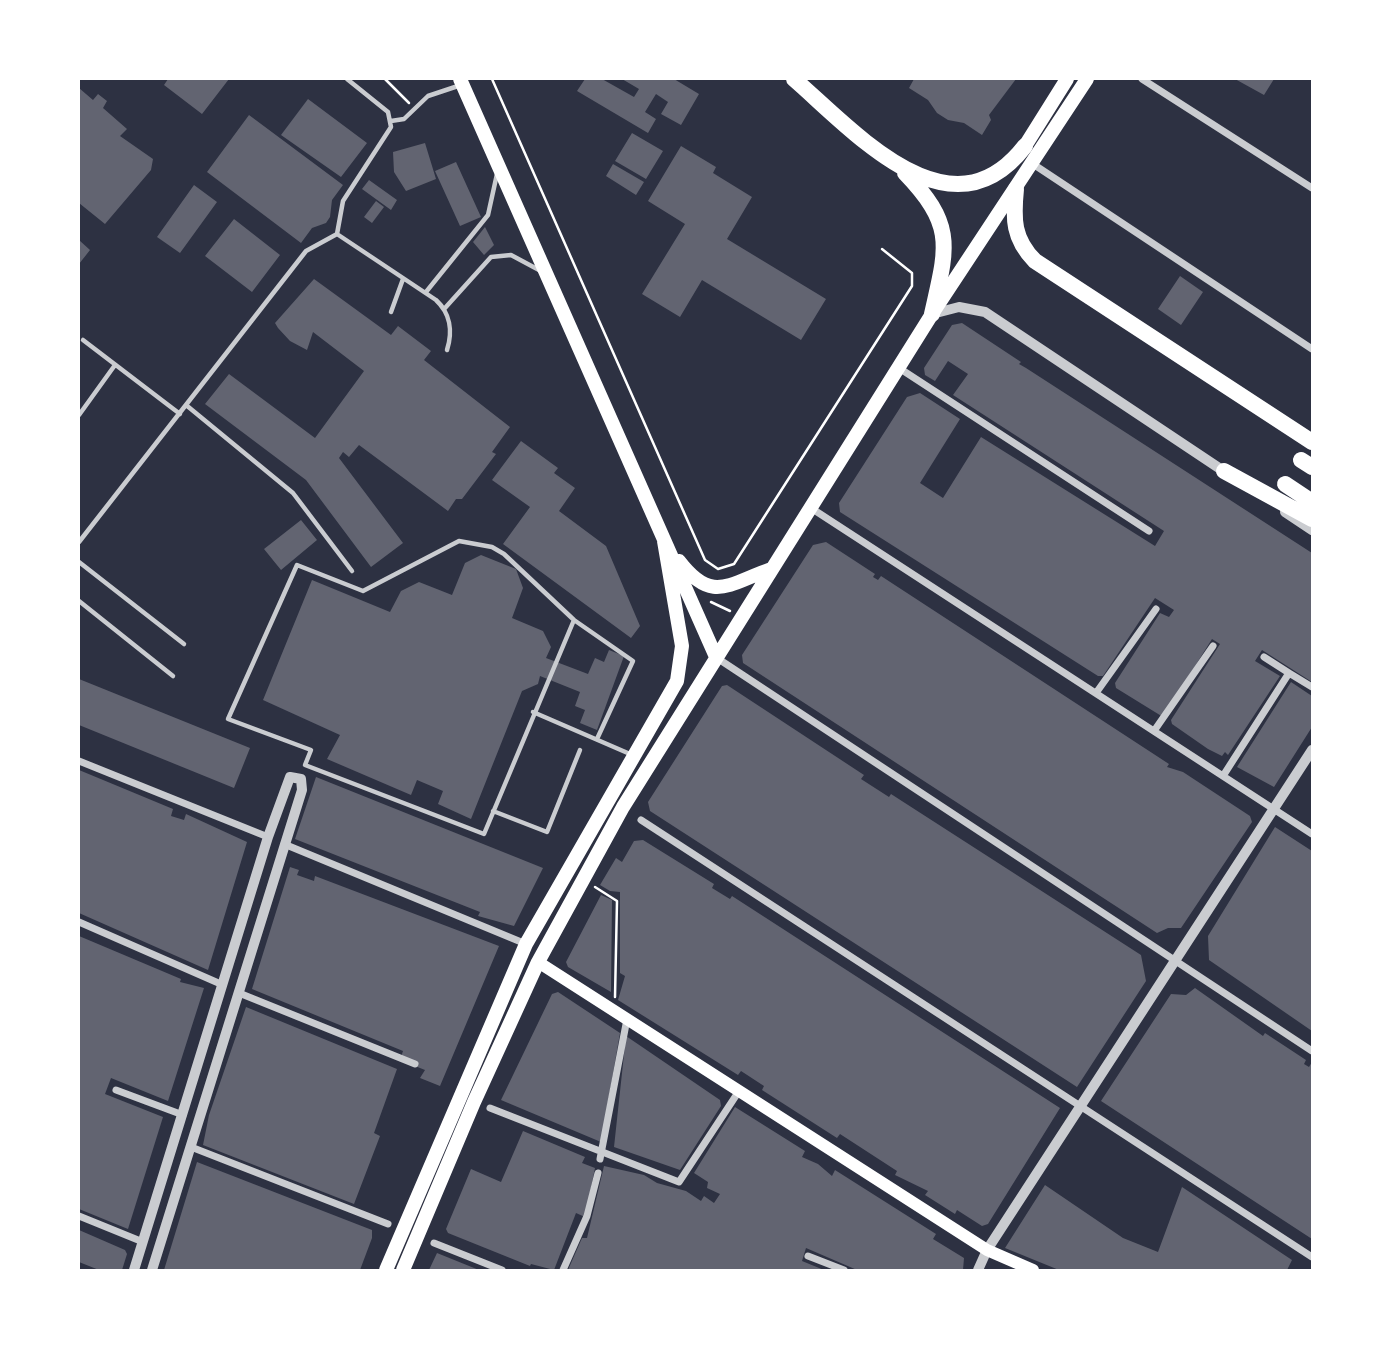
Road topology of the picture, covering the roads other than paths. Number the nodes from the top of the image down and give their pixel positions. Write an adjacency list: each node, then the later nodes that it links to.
1 (347, 79): 7 (lane)
2 (794, 79): 11 (highway)
3 (1067, 79): 8 (main road)
4 (1087, 79): 9 (main road)
5 (1142, 79): 12 (street)
6 (461, 81): 7 (lane); 10 (main road)
7 (391, 121): 14 (lane)
8 (1025, 146): 11 (highway)
9 (1033, 164): 13 (main road); 22 (street)
10 (499, 166): 15 (main road); 17 (lane)
11 (902, 170): 20 (highway)
12 (1312, 188)
13 (1016, 189): 20 (main road); 29 (highway)
14 (337, 234): 16 (lane); 26 (lane)
15 (547, 277): 18 (lane); 37 (main road)
16 (403, 279): 17 (lane); 19 (lane)
17 (426, 292): 18 (lane)
18 (445, 308): 23 (lane)
19 (391, 312)
20 (932, 314): 25 (main road); 30 (street)
21 (83, 340): 24 (lane)
22 (1312, 349)
23 (447, 350)
24 (116, 365): 27 (lane); 28 (lane)
25 (898, 368): 33 (main road); 36 (street)
26 (186, 405): 27 (lane); 41 (lane)
27 (180, 414): 38 (lane)
28 (79, 415)
29 (1312, 442)
30 (1224, 471): 34 (highway); 35 (street)
31 (1285, 484): 32 (highway)
32 (1312, 502)
33 (810, 507): 40 (main road); 52 (street)
34 (1312, 519)
35 (1312, 530)
36 (1149, 531)
37 (664, 541): 40 (main road); 47 (main road); 58 (main road)
38 (79, 542)
39 (79, 562): 45 (lane)
40 (772, 569): 47 (main road)
41 (352, 572)
42 (79, 601): 50 (lane)
43 (1156, 609): 52 (street)
44 (574, 620): 53 (lane); 55 (lane); 62 (lane)
45 (184, 644)
46 (1213, 646): 54 (street)
47 (716, 657): 69 (street); 70 (main road)
48 (1264, 657): 49 (street)
49 (1289, 673): 51 (street); 60 (street)
50 (173, 676)
51 (1312, 687)
52 (1096, 693): 54 (street)
53 (534, 712): 55 (lane); 62 (lane)
54 (1154, 731): 60 (street)
55 (597, 739): 58 (lane)
56 (580, 750): 62 (lane)
57 (1312, 750): 61 (street)
58 (634, 755): 68 (main road)
59 (79, 761): 65 (street)
60 (1223, 776): 61 (street)
61 (1274, 809): 64 (street); 69 (street)
62 (493, 811)
63 (642, 820): 78 (street)
64 (1312, 834)
65 (268, 837): 66 (street); 66 (street); 71 (street)
66 (284, 844): 68 (street); 72 (street)
67 (79, 922): 71 (street)
68 (526, 944): 93 (main road)
69 (1175, 961): 74 (street); 78 (street)
70 (538, 962): 73 (main road); 94 (main road)
71 (223, 985): 72 (street); 80 (street)
72 (239, 993): 75 (street); 81 (street)
73 (627, 1018): 77 (main road); 82 (street)
74 (1312, 1051)
75 (415, 1064)
76 (116, 1090): 80 (street)
77 (739, 1091): 82 (street); 88 (main road)
78 (1080, 1107): 88 (street); 90 (street)
79 (490, 1108): 82 (street)
80 (183, 1115): 86 (street)
81 (191, 1147): 85 (street); 92 (street)
82 (601, 1155)
83 (598, 1173): 96 (street)
84 (79, 1216): 86 (street)
85 (388, 1224)
86 (143, 1242): 91 (street)
87 (434, 1243): 95 (street)
88 (987, 1250): 98 (street); 99 (main road)
89 (808, 1256): 97 (street)
90 (1312, 1257)
91 (134, 1270)
92 (152, 1270)
93 (386, 1270)
94 (403, 1270)
95 (502, 1270)
96 (563, 1270)
97 (844, 1270)
98 (978, 1270)
99 (1032, 1270)

